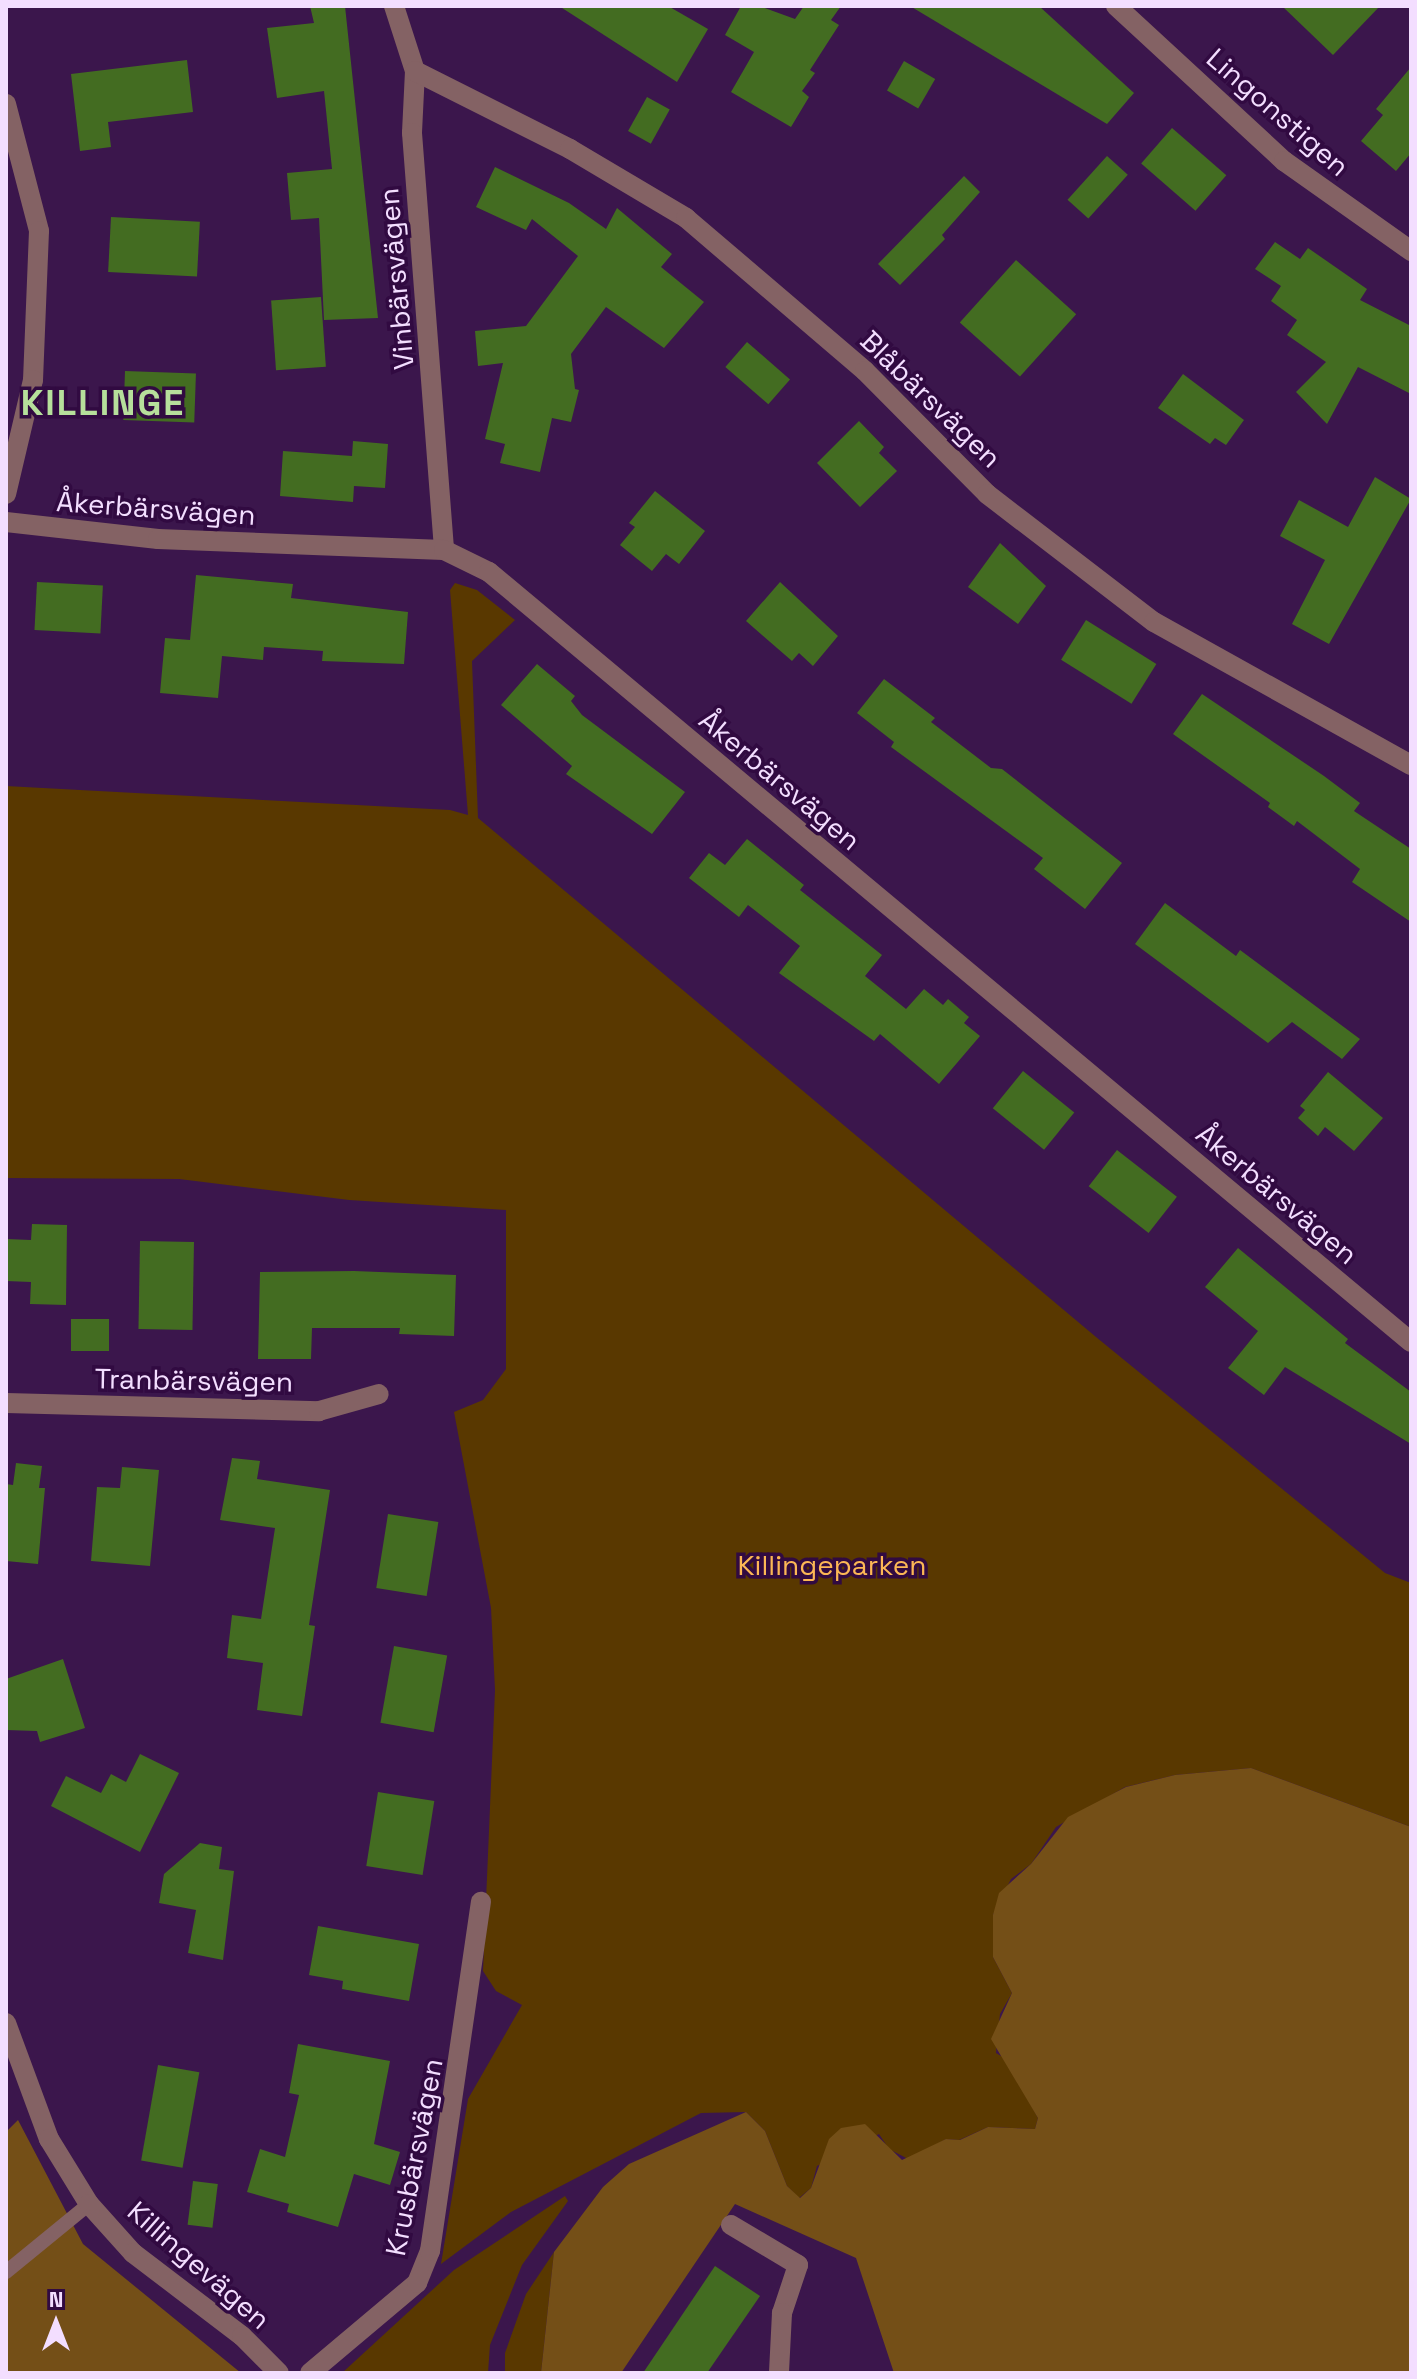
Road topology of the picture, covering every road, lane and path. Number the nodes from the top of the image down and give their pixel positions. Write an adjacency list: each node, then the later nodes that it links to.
1 (394, 6): 3 (street, Vinbärsvägen)
2 (1116, 6): 5 (street, Lingonstigen)
3 (415, 71): 8 (street, Vinbärsvägen); 9 (street, Blåbärsvägen)
4 (6, 104): 6 (street)
5 (1411, 251)
6 (6, 494)
7 (6, 522): 8 (street, Åkerbärsvägen)
8 (444, 550): 10 (street, Åkerbärsvägen)
9 (1411, 765)
10 (1411, 1342)
11 (379, 1394): 12 (street, Tranbärsvägen)
12 (6, 1403)
13 (481, 1902): 19 (street, Krusbärsvägen)
14 (6, 2023): 15 (street, Killingevägen)
15 (89, 2204): 17 (lane); 18 (street, Killingevägen)
16 (731, 2225): 20 (street)
17 (6, 2272)
18 (279, 2373)
19 (310, 2373)
20 (779, 2373)

